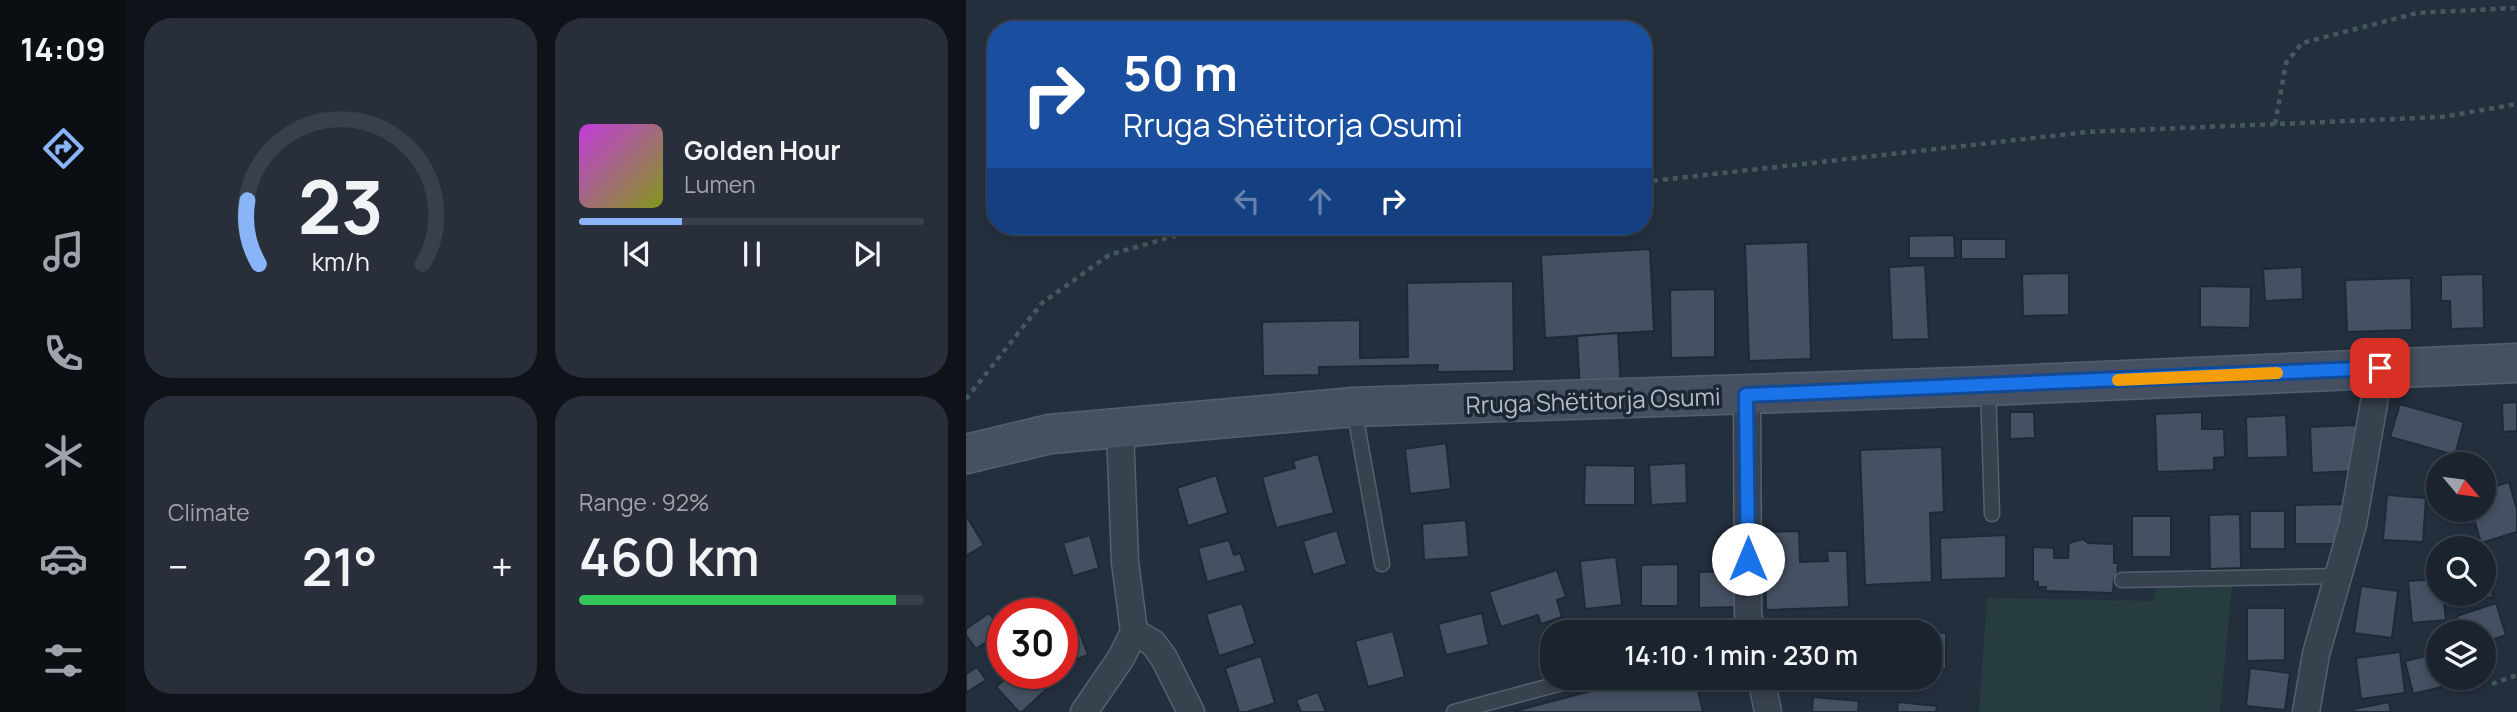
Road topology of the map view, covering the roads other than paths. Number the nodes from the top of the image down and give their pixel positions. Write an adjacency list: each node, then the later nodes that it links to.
1 (2517, 363): 2 (main road, Rruga Shëtitorja Osumi)
2 (2380, 368): 3 (main road, Rruga Shëtitorja Osumi); 10 (street)
3 (1988, 386): 4 (main road, Rruga Shëtitorja Osumi); 8 (lane)
4 (1746, 395): 5 (main road, Rruga Shëtitorja Osumi); 12 (street)
5 (1354, 407): 6 (main road, Rruga Shëtitorja Osumi); 9 (lane)
6 (1120, 429): 7 (main road, Rruga Shëtitorja Osumi); 13 (street)
7 (966, 454)
8 (1992, 514)
9 (1381, 564)
10 (2339, 576): 11 (lane); 20 (street)
11 (2122, 580)
12 (1749, 620)
13 (1134, 632): 16 (street); 17 (street)
14 (1540, 689): 18 (lane)
15 (1764, 690): 19 (street)
16 (1084, 712)
17 (1191, 712)
18 (1454, 712)
19 (1768, 712)
20 (2306, 712)

